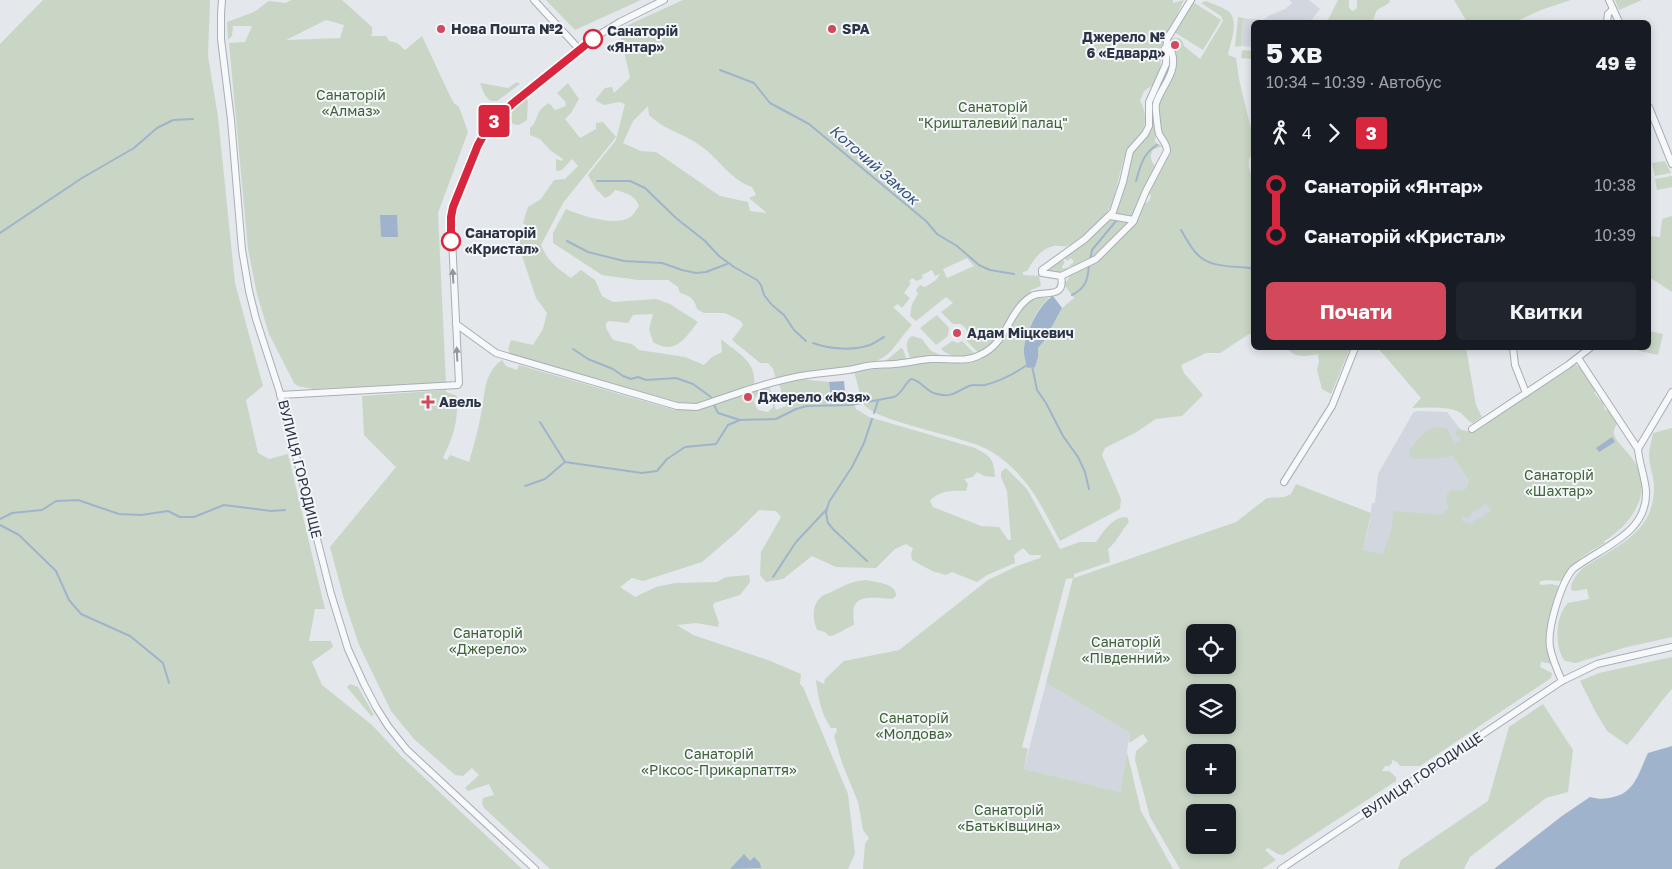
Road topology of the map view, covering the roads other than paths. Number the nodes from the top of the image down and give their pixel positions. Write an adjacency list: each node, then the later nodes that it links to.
1 (222, 0): 23 (street, ВУЛИЦЯ ГОРОДИЩЕ)
2 (534, 0): 10 (street)
3 (664, 0): 10 (street)
4 (1191, 0): 9 (street)
5 (1609, 0): 6 (street)
6 (1613, 9): 7 (street); 8 (street)
7 (1607, 20)
8 (1618, 20)
9 (1165, 48): 13 (street); 14 (street)
10 (579, 50): 16 (street, one-way to 10)
11 (1651, 112): 12 (street)
12 (1672, 164)
13 (1110, 216): 14 (street); 15 (street)
14 (1134, 220): 15 (street)
15 (1060, 276): 16 (street)
16 (456, 324): 23 (street, one-way to 16)
17 (1355, 350): 26 (street)
18 (1513, 350): 22 (street)
19 (1588, 350): 20 (street)
20 (1578, 358): 22 (street); 25 (street)
21 (1672, 392): 25 (street)
22 (1526, 393): 24 (street)
23 (280, 395): 29 (street, ВУЛИЦЯ ГОРОДИЩЕ)
24 (1472, 429)
25 (1638, 448): 28 (street)
26 (1284, 482)
27 (1672, 647): 28 (street, ВУЛИЦЯ ГОРОДИЩЕ)
28 (1562, 681): 30 (street, ВУЛИЦЯ ГОРОДИЩЕ)
29 (535, 869)
30 (1281, 869)

